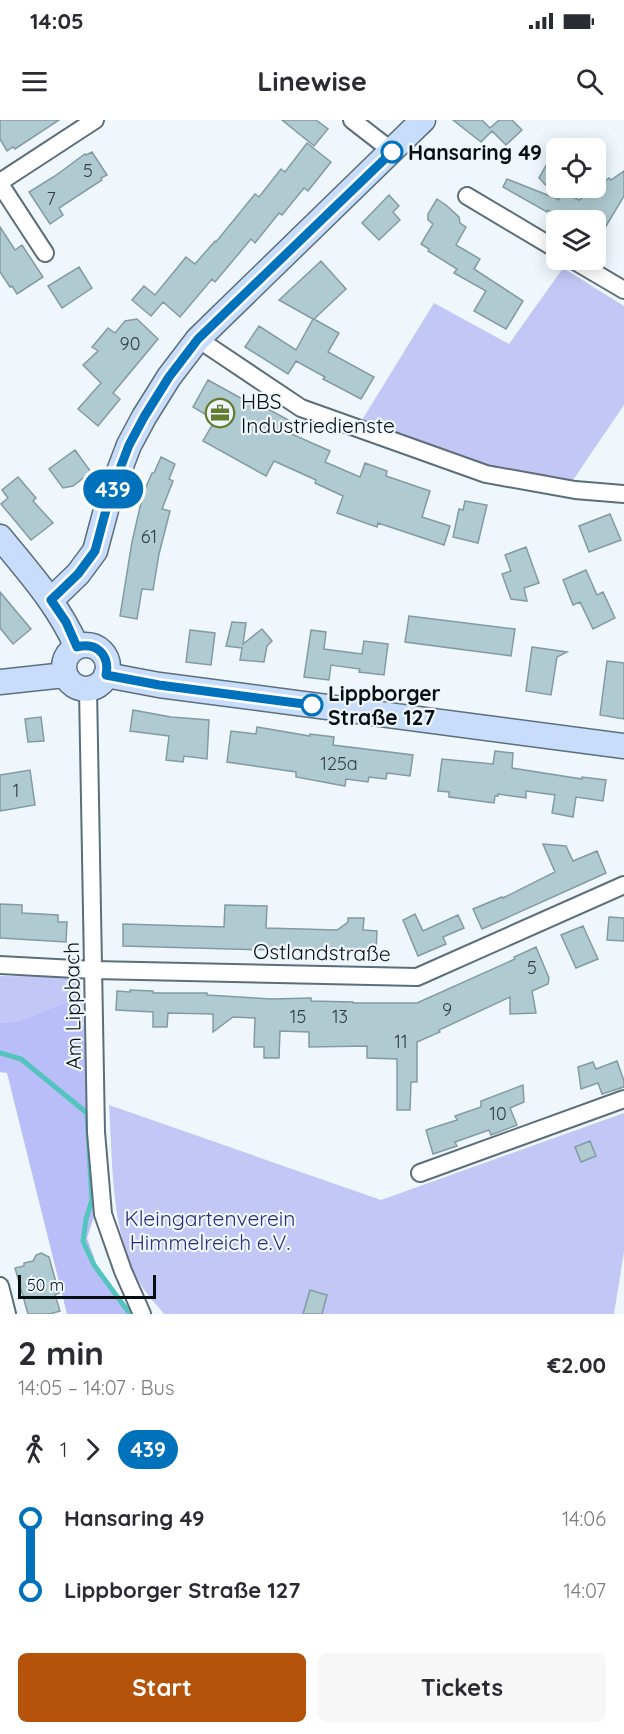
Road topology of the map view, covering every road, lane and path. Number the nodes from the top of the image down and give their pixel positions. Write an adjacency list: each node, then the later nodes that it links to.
1 (95, 120): 5 (street)
2 (352, 120): 4 (street)
3 (423, 120): 4 (street)
4 (392, 152): 11 (street)
5 (0, 183): 8 (street)
6 (467, 196): 7 (street)
7 (546, 243)
8 (45, 253)
9 (590, 270): 10 (street)
10 (624, 290)
11 (198, 339): 12 (street); 14 (street)
12 (624, 494)
13 (0, 537): 14 (street)
14 (51, 600): 15 (street)
15 (77, 647): 16 (street); 18 (street)
16 (65, 675): 17 (street); 18 (street)
17 (0, 682)
18 (97, 682): 19 (street); 22 (street, Am Lippbach)
19 (624, 746)
20 (624, 885): 22 (street, Ostlandstraße)
21 (0, 965): 22 (street, Ostlandstraße)
22 (94, 970): 27 (street, Am Lippbach)
23 (624, 1099): 24 (street)
24 (420, 1173)
25 (0, 1286): 26 (street)
26 (7, 1314)
27 (142, 1314)

